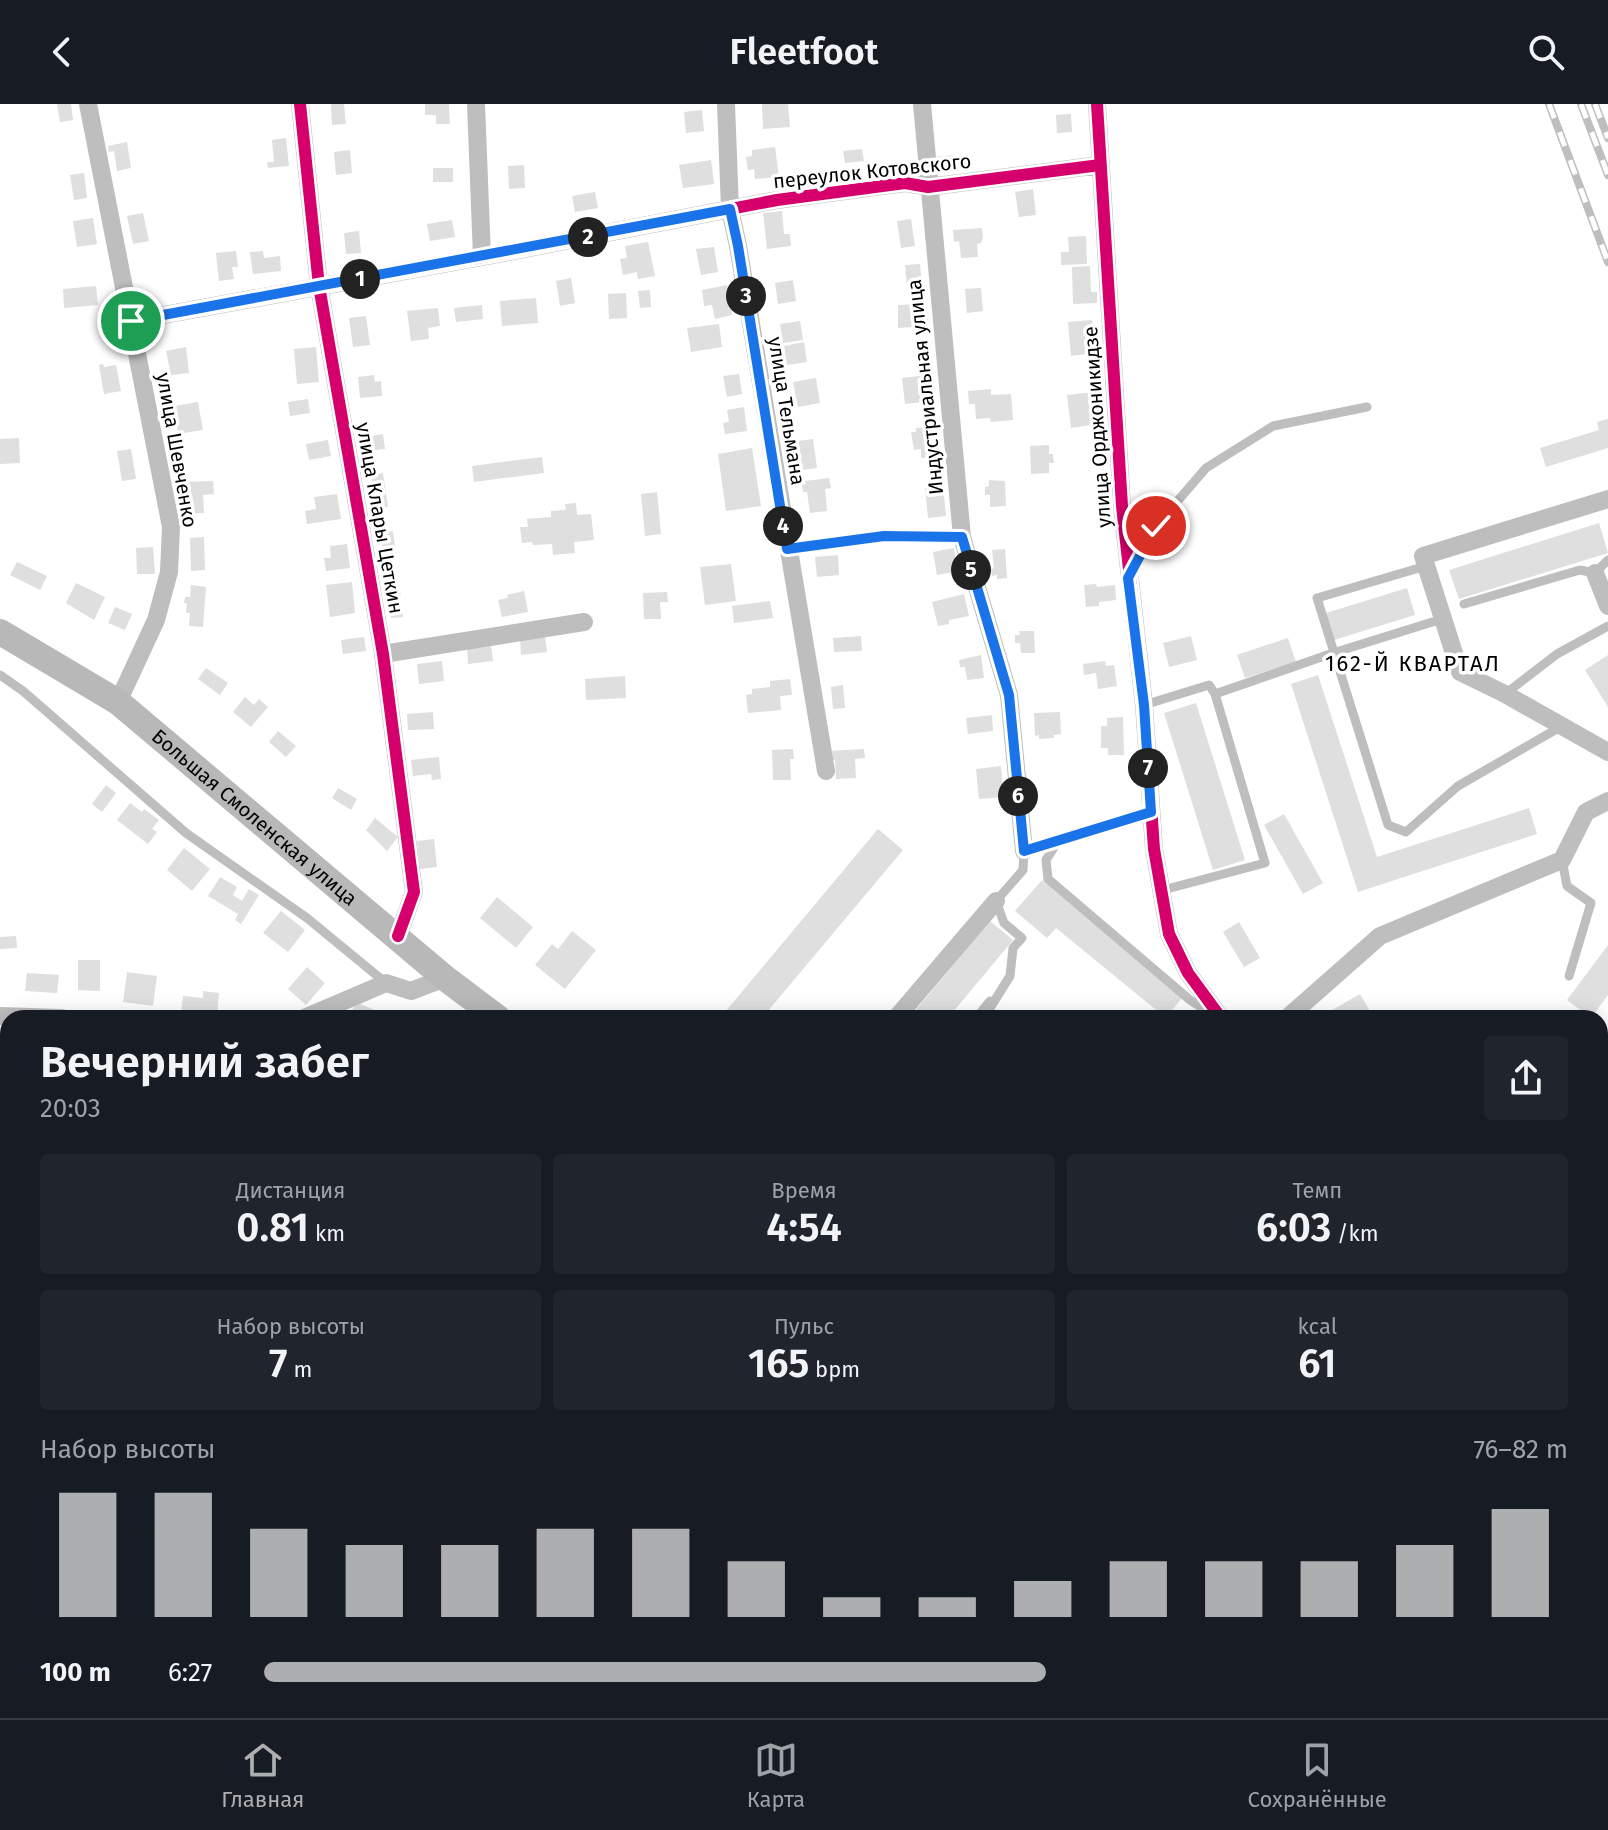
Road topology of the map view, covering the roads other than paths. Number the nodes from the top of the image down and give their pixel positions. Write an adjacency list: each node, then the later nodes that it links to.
1 (88, 104): 12 (street, улица Шевченко)
2 (300, 104): 11 (street, улица Клары Цеткин)
3 (476, 104): 10 (street)
4 (726, 104): 9 (street, улица Тельмана)
5 (922, 104): 8 (street, Индустриальная улица)
6 (1097, 104): 7 (street, улица Орджоникидзе)
7 (1100, 165): 8 (street, переулок Котовского); 19 (street, улица Орджоникидзе)
8 (928, 187): 9 (street, переулок Котовского); 15 (street, Индустриальная улица)
9 (730, 209): 10 (street, переулок Котовского); 16 (street, улица Тельмана)
10 (482, 257): 11 (street, переулок Котовского)
11 (319, 286): 12 (street, переулок Котовского); 27 (street, улица Клары Цеткин)
12 (131, 321): 31 (street, улица Шевченко)
13 (1367, 407): 19 (lane)
14 (1608, 499): 17 (street)
15 (962, 537): 16 (lane); 39 (street, Индустриальная улица)
16 (787, 549): 35 (street, улица Тельмана)
17 (1426, 566): 22 (street); 26 (lane)
18 (1602, 566): 20 (lane); 21 (street)
19 (1128, 578): 32 (street, улица Орджоникидзе)
20 (1464, 604)
21 (1608, 606)
22 (1442, 619): 26 (lane); 30 (street)
23 (584, 622): 27 (street)
24 (1608, 626): 30 (lane)
25 (0, 632): 31 (main road, Большая Смоленская улица)
26 (1333, 653): 29 (lane); 33 (lane)
27 (383, 654): 43 (street, улица Клары Цеткин)
28 (0, 675): 47 (lane)
29 (1215, 694): 32 (lane); 41 (lane)
30 (1505, 694): 33 (street)
31 (118, 702): 43 (main road, Большая Смоленская улица)
32 (1144, 705): 37 (street, улица Орджоникидзе)
33 (1562, 726): 34 (street)
34 (1608, 752)
35 (826, 771)
36 (1608, 801): 40 (street)
37 (1151, 812): 38 (lane); 41 (street, улица Орджоникидзе)
38 (1058, 841): 39 (lane); 53 (lane)
39 (1024, 851): 42 (lane)
40 (1562, 860): 45 (lane); 55 (street)
41 (1163, 890): 54 (street, улица Орджоникидзе)
42 (996, 901): 44 (lane); 50 (street)
43 (398, 936): 46 (main road, Большая Смоленская улица)
44 (1010, 976): 51 (lane); 52 (lane)
45 (1569, 976)
46 (445, 978): 47 (street); 49 (main road, Большая Смоленская улица)
47 (386, 983): 48 (street)
48 (323, 1010)
49 (487, 1010)
50 (903, 1010)
51 (982, 1010)
52 (990, 1010)
53 (1206, 1010)
54 (1213, 1010)
55 (1296, 1010)

